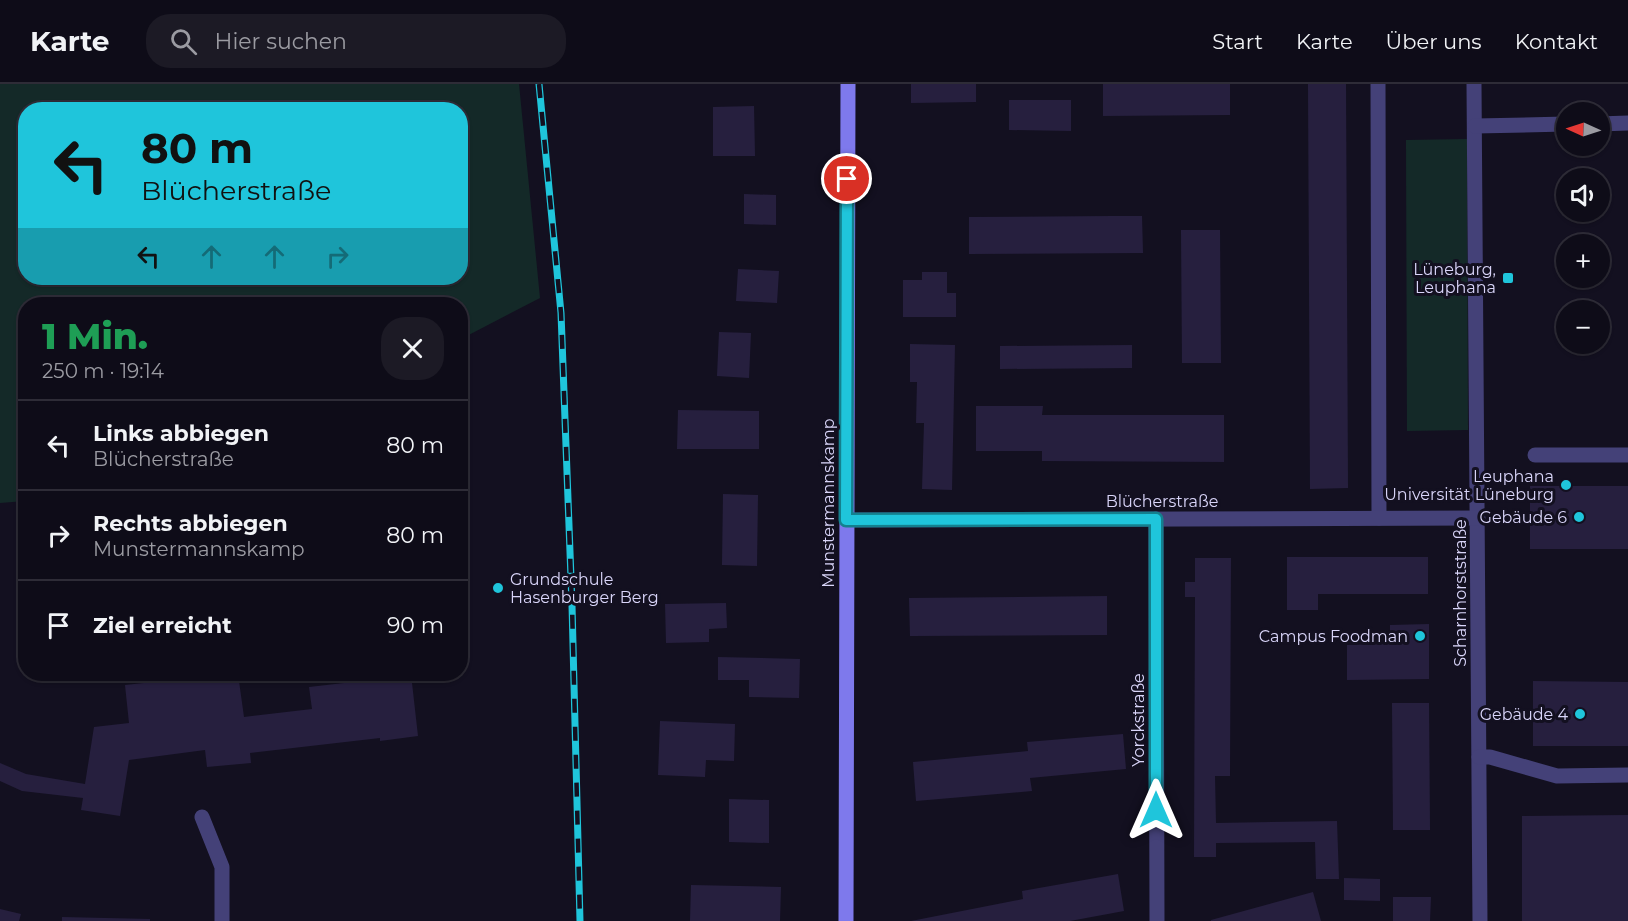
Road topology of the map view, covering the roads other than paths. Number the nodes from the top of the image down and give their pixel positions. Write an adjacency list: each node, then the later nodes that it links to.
1 (848, 84): 13 (street, Munstermannskamp)
2 (1378, 84): 10 (street)
3 (1474, 84): 7 (street, Scharnhorststraße)
4 (1628, 123): 6 (street)
5 (1556, 124): 7 (street)
6 (1610, 124)
7 (1475, 126): 11 (street, Scharnhorststraße)
8 (1535, 455): 9 (street)
9 (1628, 455)
10 (1379, 518): 11 (street, Blücherstraße); 12 (street, Blücherstraße)
11 (1478, 518): 14 (street, Scharnhorststraße)
12 (1156, 519): 13 (street, Blücherstraße); 19 (street, Yorckstraße)
13 (846, 520): 18 (street, Munstermannskamp)
14 (1479, 758): 15 (street); 20 (street, Scharnhorststraße)
15 (1628, 775)
16 (202, 817): 17 (street)
17 (222, 921)
18 (846, 921)
19 (1157, 921)
20 (1480, 921)

